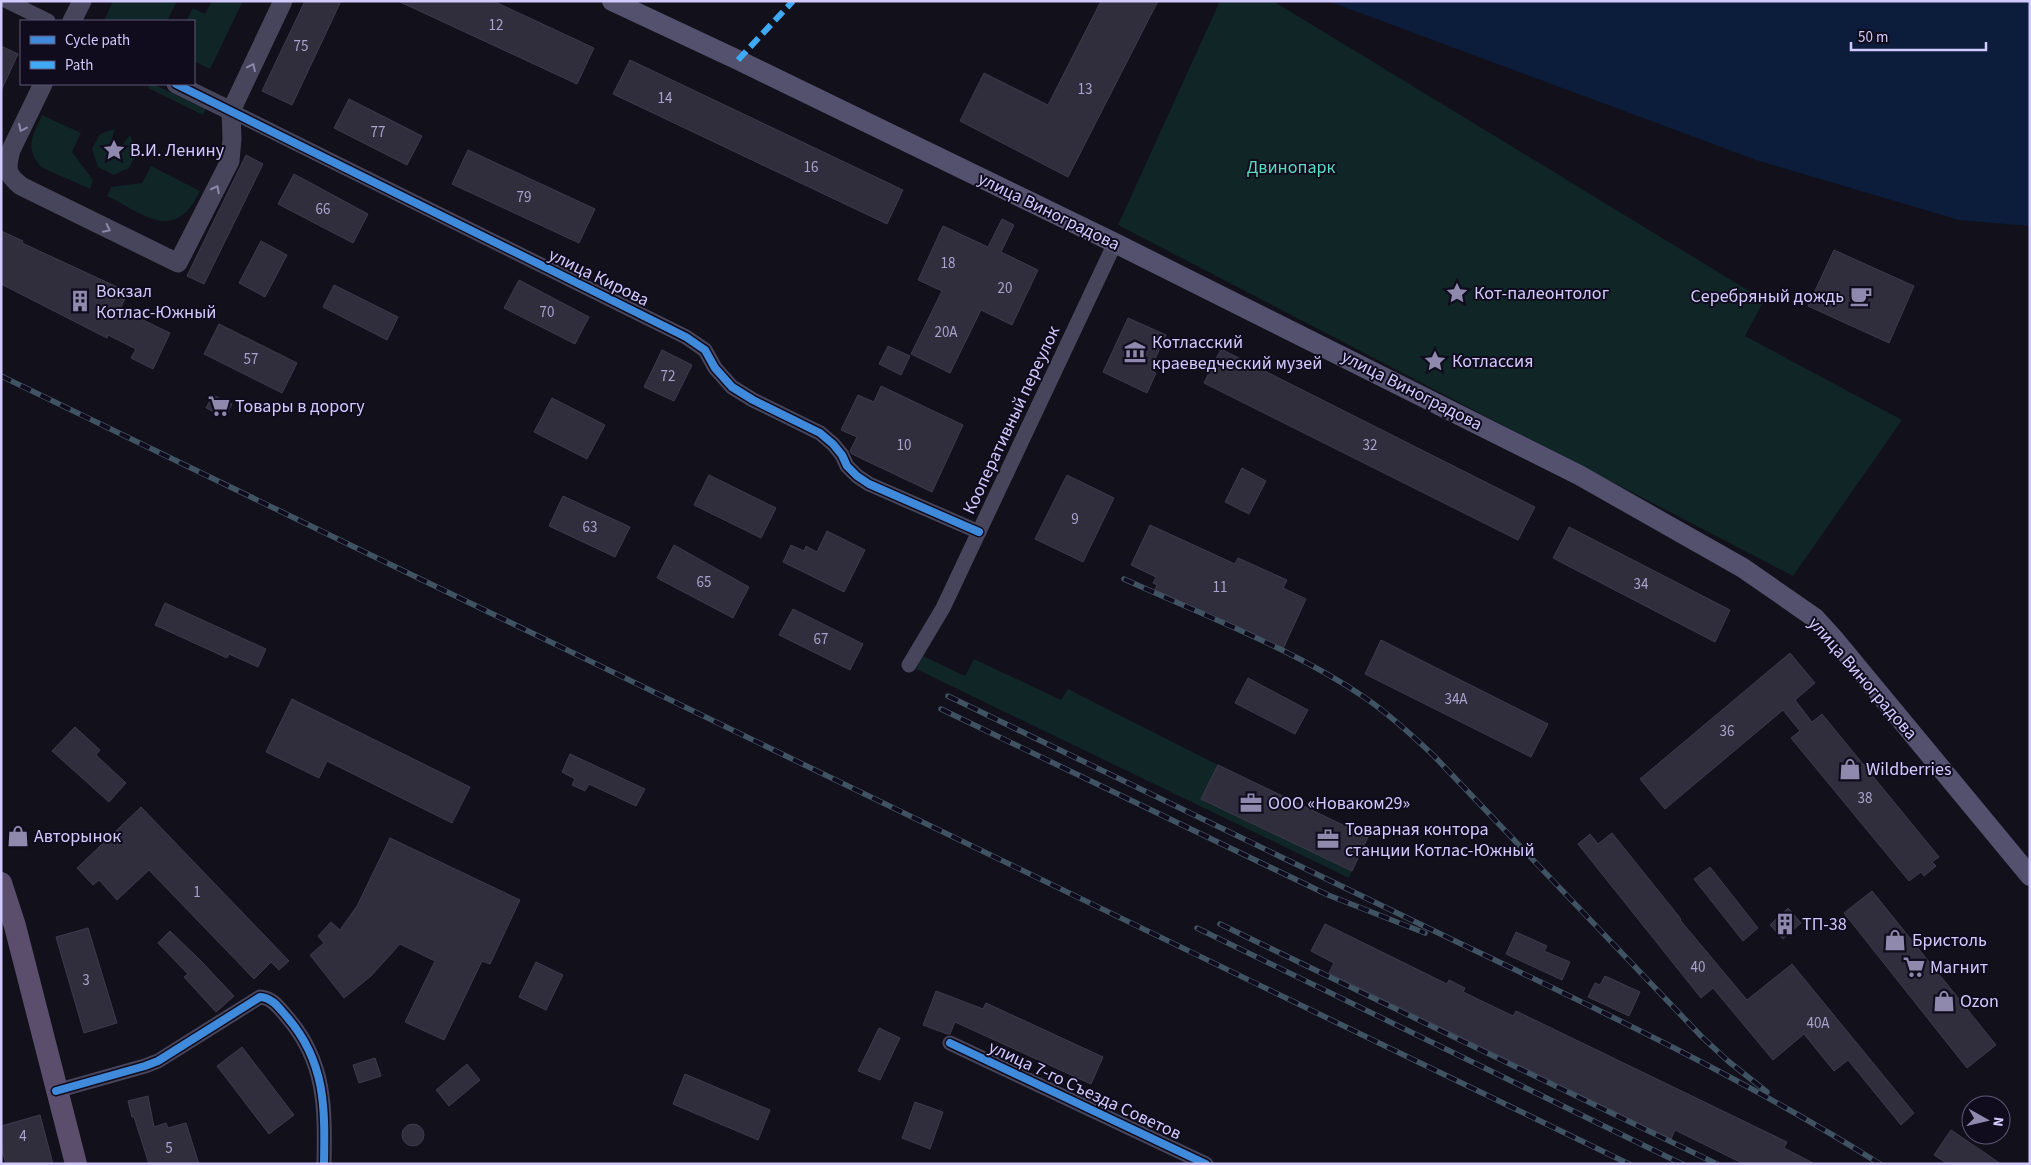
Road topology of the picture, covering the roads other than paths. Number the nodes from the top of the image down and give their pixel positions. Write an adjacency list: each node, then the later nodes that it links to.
1 (7, 1): 5 (street)
2 (82, 1): 6 (street)
3 (283, 1): 9 (street, one-way to 3)
4 (612, 1): 10 (main road, улица Виноградова)
5 (46, 20)
6 (72, 20)
7 (43, 85): 9 (street, one-way to 9)
8 (178, 85): 9 (street, улица Кирова)
9 (231, 111): 11 (street, улица Кирова)
10 (1115, 243): 11 (street, Кооперативный переулок); 13 (main road, улица Виноградова)
11 (979, 532): 12 (street, Кооперативный переулок)
12 (909, 665)
13 (2030, 876)
14 (1, 882): 16 (main road)
15 (950, 1042): 19 (street, улица 7-го Съезда Советов)
16 (56, 1092): 17 (main road); 18 (street)
17 (76, 1164)
18 (324, 1164)
19 (1206, 1164)

